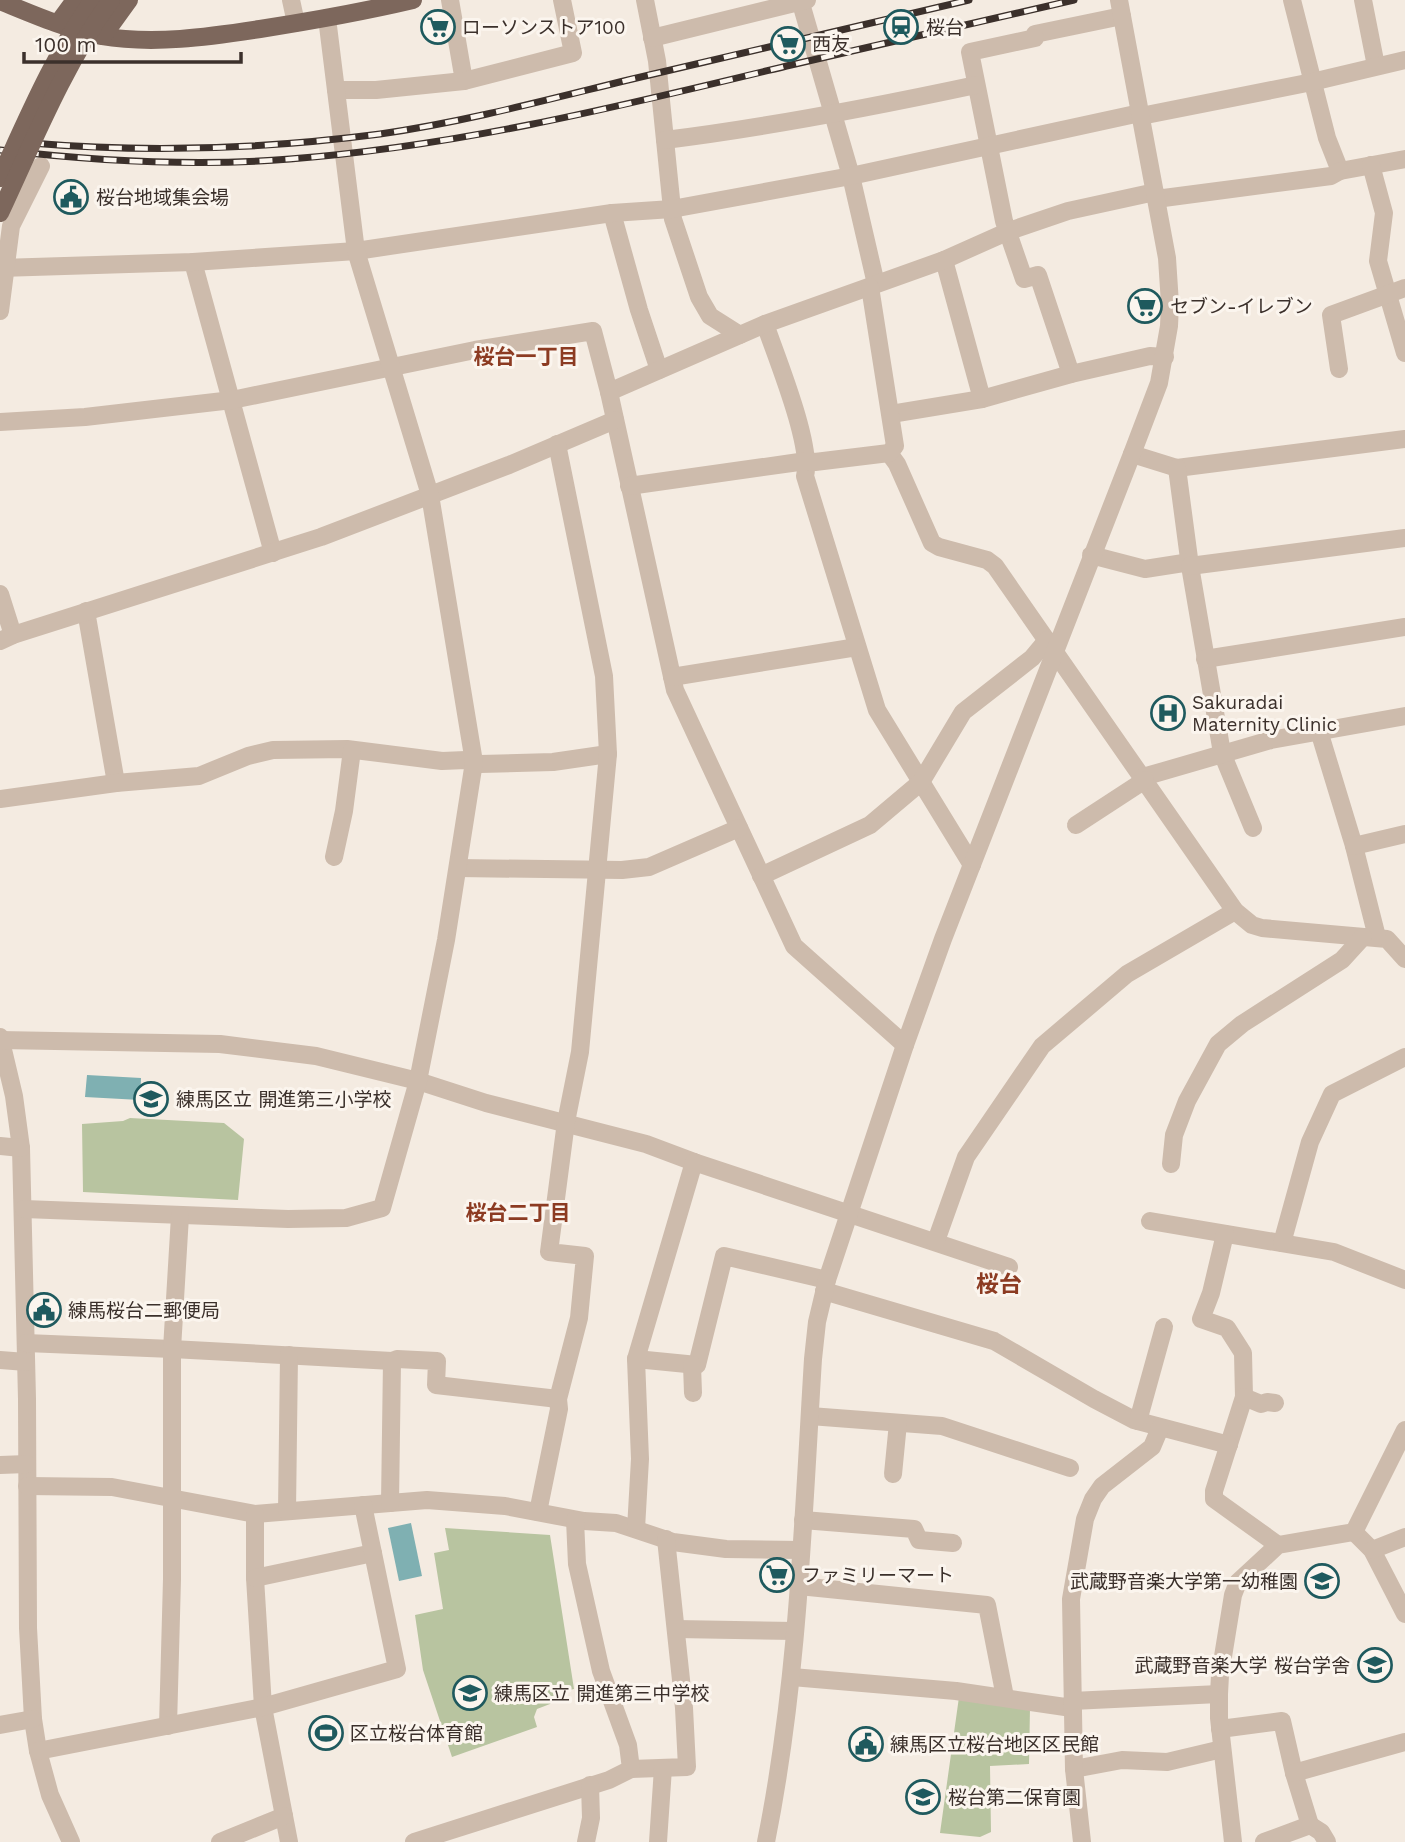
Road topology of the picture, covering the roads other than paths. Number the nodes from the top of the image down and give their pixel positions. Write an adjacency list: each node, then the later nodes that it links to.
1 (75, 0): 16 (main road)
2 (93, 0): 35 (main road, bridge)
3 (111, 0): 38 (main road, bridge)
4 (129, 0): 18 (main road)
5 (292, 0): 17 (street)
6 (412, 0): 15 (main road)
7 (450, 0): 22 (street)
8 (562, 0): 22 (street)
9 (645, 0): 19 (street)
10 (1292, 0): 23 (street)
11 (1363, 0): 21 (street)
12 (0, 1): 16 (main road)
13 (802, 1): 19 (street); 27 (street)
14 (1121, 4): 24 (street); 26 (street)
15 (327, 18): 17 (main road); 25 (street)
16 (58, 23): 18 (main road)
17 (296, 23): 18 (main road)
18 (103, 36)
19 (652, 38): 28 (street)
20 (1405, 60): 21 (street)
21 (1376, 66): 23 (street)
22 (464, 81): 25 (street)
23 (1312, 82): 26 (street); 33 (street)
24 (976, 85): 27 (street); 29 (street)
25 (335, 90): 41 (street)
26 (1140, 114): 29 (street); 36 (street)
27 (834, 115): 28 (street); 34 (street)
28 (665, 140): 37 (street)
29 (989, 146): 34 (street); 40 (street)
30 (1405, 159): 31 (street)
31 (1371, 165): 33 (street); 46 (street)
32 (41, 166): 44 (street)
33 (1340, 171): 36 (street)
34 (852, 176): 37 (street); 45 (street)
35 (0, 178)
36 (1155, 195): 40 (street); 51 (street)
37 (672, 209): 39 (street); 49 (street)
38 (0, 213)
39 (612, 213): 41 (street); 54 (street)
40 (1009, 231): 42 (street); 55 (street)
41 (356, 251): 43 (street); 52 (street)
42 (944, 260): 45 (street); 57 (street)
43 (193, 262): 44 (street); 58 (street)
44 (4, 269): 47 (street)
45 (873, 285): 48 (street); 59 (street)
46 (1397, 291): 50 (street); 53 (street)
47 (0, 311)
48 (765, 324): 49 (street); 66 (street)
49 (740, 335): 54 (street)
50 (1405, 353)
51 (1165, 357): 55 (street); 65 (street)
52 (391, 366): 56 (street); 58 (street); 69 (street)
53 (1339, 369)
54 (659, 370): 56 (street)
55 (1071, 374): 57 (street)
56 (609, 392): 60 (street)
57 (982, 399): 59 (street)
58 (232, 400): 61 (street); 71 (street)
59 (891, 414): 64 (street)
60 (615, 420): 63 (street); 68 (street)
61 (0, 422)
62 (1405, 439): 67 (street)
63 (558, 444): 69 (street); 86 (street)
64 (889, 453): 66 (street); 78 (street)
65 (1132, 454): 67 (street); 72 (street)
66 (806, 461): 68 (street); 79 (street)
67 (1177, 468): 73 (street)
68 (629, 486): 81 (street)
69 (430, 495): 71 (street); 87 (street)
70 (1405, 538): 73 (street)
71 (273, 552): 75 (street)
72 (1091, 555): 73 (street); 78 (street)
73 (1190, 564): 80 (street)
74 (0, 594): 77 (street)
75 (86, 611): 77 (street); 90 (street)
76 (1405, 627): 80 (street)
77 (7, 638)
78 (1051, 646): 88 (street); 89 (street); 98 (street)
79 (858, 647): 81 (street); 89 (street)
80 (1205, 659): 85 (street)
81 (672, 677): 93 (street)
82 (1405, 716): 83 (street)
83 (1319, 731): 85 (street); 96 (street)
84 (352, 750): 87 (street); 90 (street); 97 (street)
85 (1222, 753): 88 (street); 94 (street)
86 (608, 754): 87 (street); 100 (street)
87 (474, 762): 99 (street)
88 (1144, 778): 92 (street); 102 (street)
89 (921, 782): 98 (street); 101 (street)
90 (116, 783): 91 (street)
91 (0, 799)
92 (1076, 825)
93 (739, 828): 100 (street); 101 (street)
94 (1253, 828)
95 (1405, 834): 96 (street)
96 (1354, 846): 104 (street)
97 (334, 857)
98 (972, 865): 107 (street)
99 (458, 868): 100 (street); 109 (street)
100 (596, 868): 110 (street)
101 (761, 876): 107 (street)
102 (1235, 911): 104 (street); 120 (street)
103 (1405, 932): 104 (street)
104 (1376, 938): 105 (street); 114 (street)
105 (1405, 959)
106 (0, 1039): 109 (street); 112 (street)
107 (905, 1045): 116 (street)
108 (1405, 1057): 121 (street)
109 (418, 1081): 110 (street); 117 (street)
110 (566, 1122): 113 (street); 136 (street)
111 (0, 1146): 112 (street)
112 (22, 1148): 115 (street)
113 (694, 1162): 116 (street); 129 (street)
114 (1171, 1164)
115 (23, 1209): 117 (street); 126 (street)
116 (849, 1212): 120 (street); 124 (street)
117 (180, 1216): 127 (street)
118 (1150, 1221): 119 (street)
119 (1225, 1234): 121 (street); 135 (street)
120 (936, 1241): 122 (street)
121 (1282, 1243): 123 (street)
122 (1009, 1267)
123 (1405, 1280)
124 (826, 1285): 133 (street); 138 (street); 139 (street)
125 (1164, 1327): 139 (street)
126 (26, 1343): 127 (street); 132 (street)
127 (172, 1349): 128 (street); 149 (street)
128 (289, 1355): 131 (street); 152 (street)
129 (636, 1359): 133 (street); 157 (street)
130 (0, 1360): 132 (street)
131 (393, 1361): 136 (street); 150 (street)
132 (26, 1362): 144 (street)
133 (692, 1365): 134 (street)
134 (693, 1393)
135 (1244, 1397): 137 (street); 143 (street)
136 (558, 1399): 153 (street)
137 (1275, 1403)
138 (810, 1416): 140 (street); 156 (street)
139 (1138, 1421): 141 (street)
140 (898, 1423): 146 (street); 147 (street)
141 (1160, 1428): 143 (street); 174 (street)
142 (1405, 1430): 158 (street)
143 (1228, 1446): 162 (street)
144 (27, 1464): 145 (street); 148 (street)
145 (0, 1465)
146 (1070, 1468)
147 (894, 1474)
148 (27, 1486): 149 (street); 176 (street)
149 (171, 1498): 154 (street); 178 (street)
150 (390, 1503): 151 (street); 153 (street)
151 (363, 1505): 152 (street); 165 (street)
152 (287, 1511): 154 (street)
153 (538, 1512): 155 (street)
154 (255, 1514): 166 (street)
155 (575, 1520): 157 (street); 184 (street)
156 (803, 1520): 161 (street); 163 (street)
157 (636, 1529): 160 (street)
158 (1354, 1532): 162 (street); 164 (street)
159 (1405, 1537): 164 (street)
160 (666, 1539): 163 (street); 169 (street)
161 (953, 1543)
162 (1278, 1545): 172 (street)
163 (801, 1550): 167 (street)
164 (1371, 1550): 168 (street)
165 (373, 1553): 166 (street); 175 (street)
166 (255, 1578): 175 (street)
167 (799, 1586): 170 (street); 173 (street)
168 (1405, 1614)
169 (676, 1629): 170 (street); 183 (street)
170 (795, 1631): 171 (street)
171 (792, 1677): 173 (street); 196 (street)
172 (1219, 1694): 174 (street); 179 (street)
173 (1005, 1697): 174 (street)
174 (1072, 1705): 185 (street)
175 (263, 1707): 178 (street); 188 (street)
176 (33, 1720): 177 (street); 182 (street)
177 (0, 1725)
178 (167, 1726): 182 (street)
179 (1220, 1729): 181 (street); 186 (street)
180 (1405, 1742): 186 (street)
181 (1222, 1749): 185 (street); 198 (street)
182 (38, 1751): 190 (street)
183 (663, 1768): 184 (street); 195 (street)
184 (631, 1769): 187 (street)
185 (1074, 1769): 197 (street)
186 (1294, 1773): 189 (street)
187 (590, 1786): 193 (street); 194 (street)
188 (284, 1816): 191 (street); 192 (street)
189 (1310, 1825): 199 (street); 200 (street)
190 (71, 1842)
191 (220, 1842)
192 (289, 1842)
193 (414, 1842)
194 (586, 1842)
195 (657, 1842)
196 (766, 1842)
197 (1082, 1842)
198 (1233, 1842)
199 (1264, 1842)
200 (1327, 1842)

